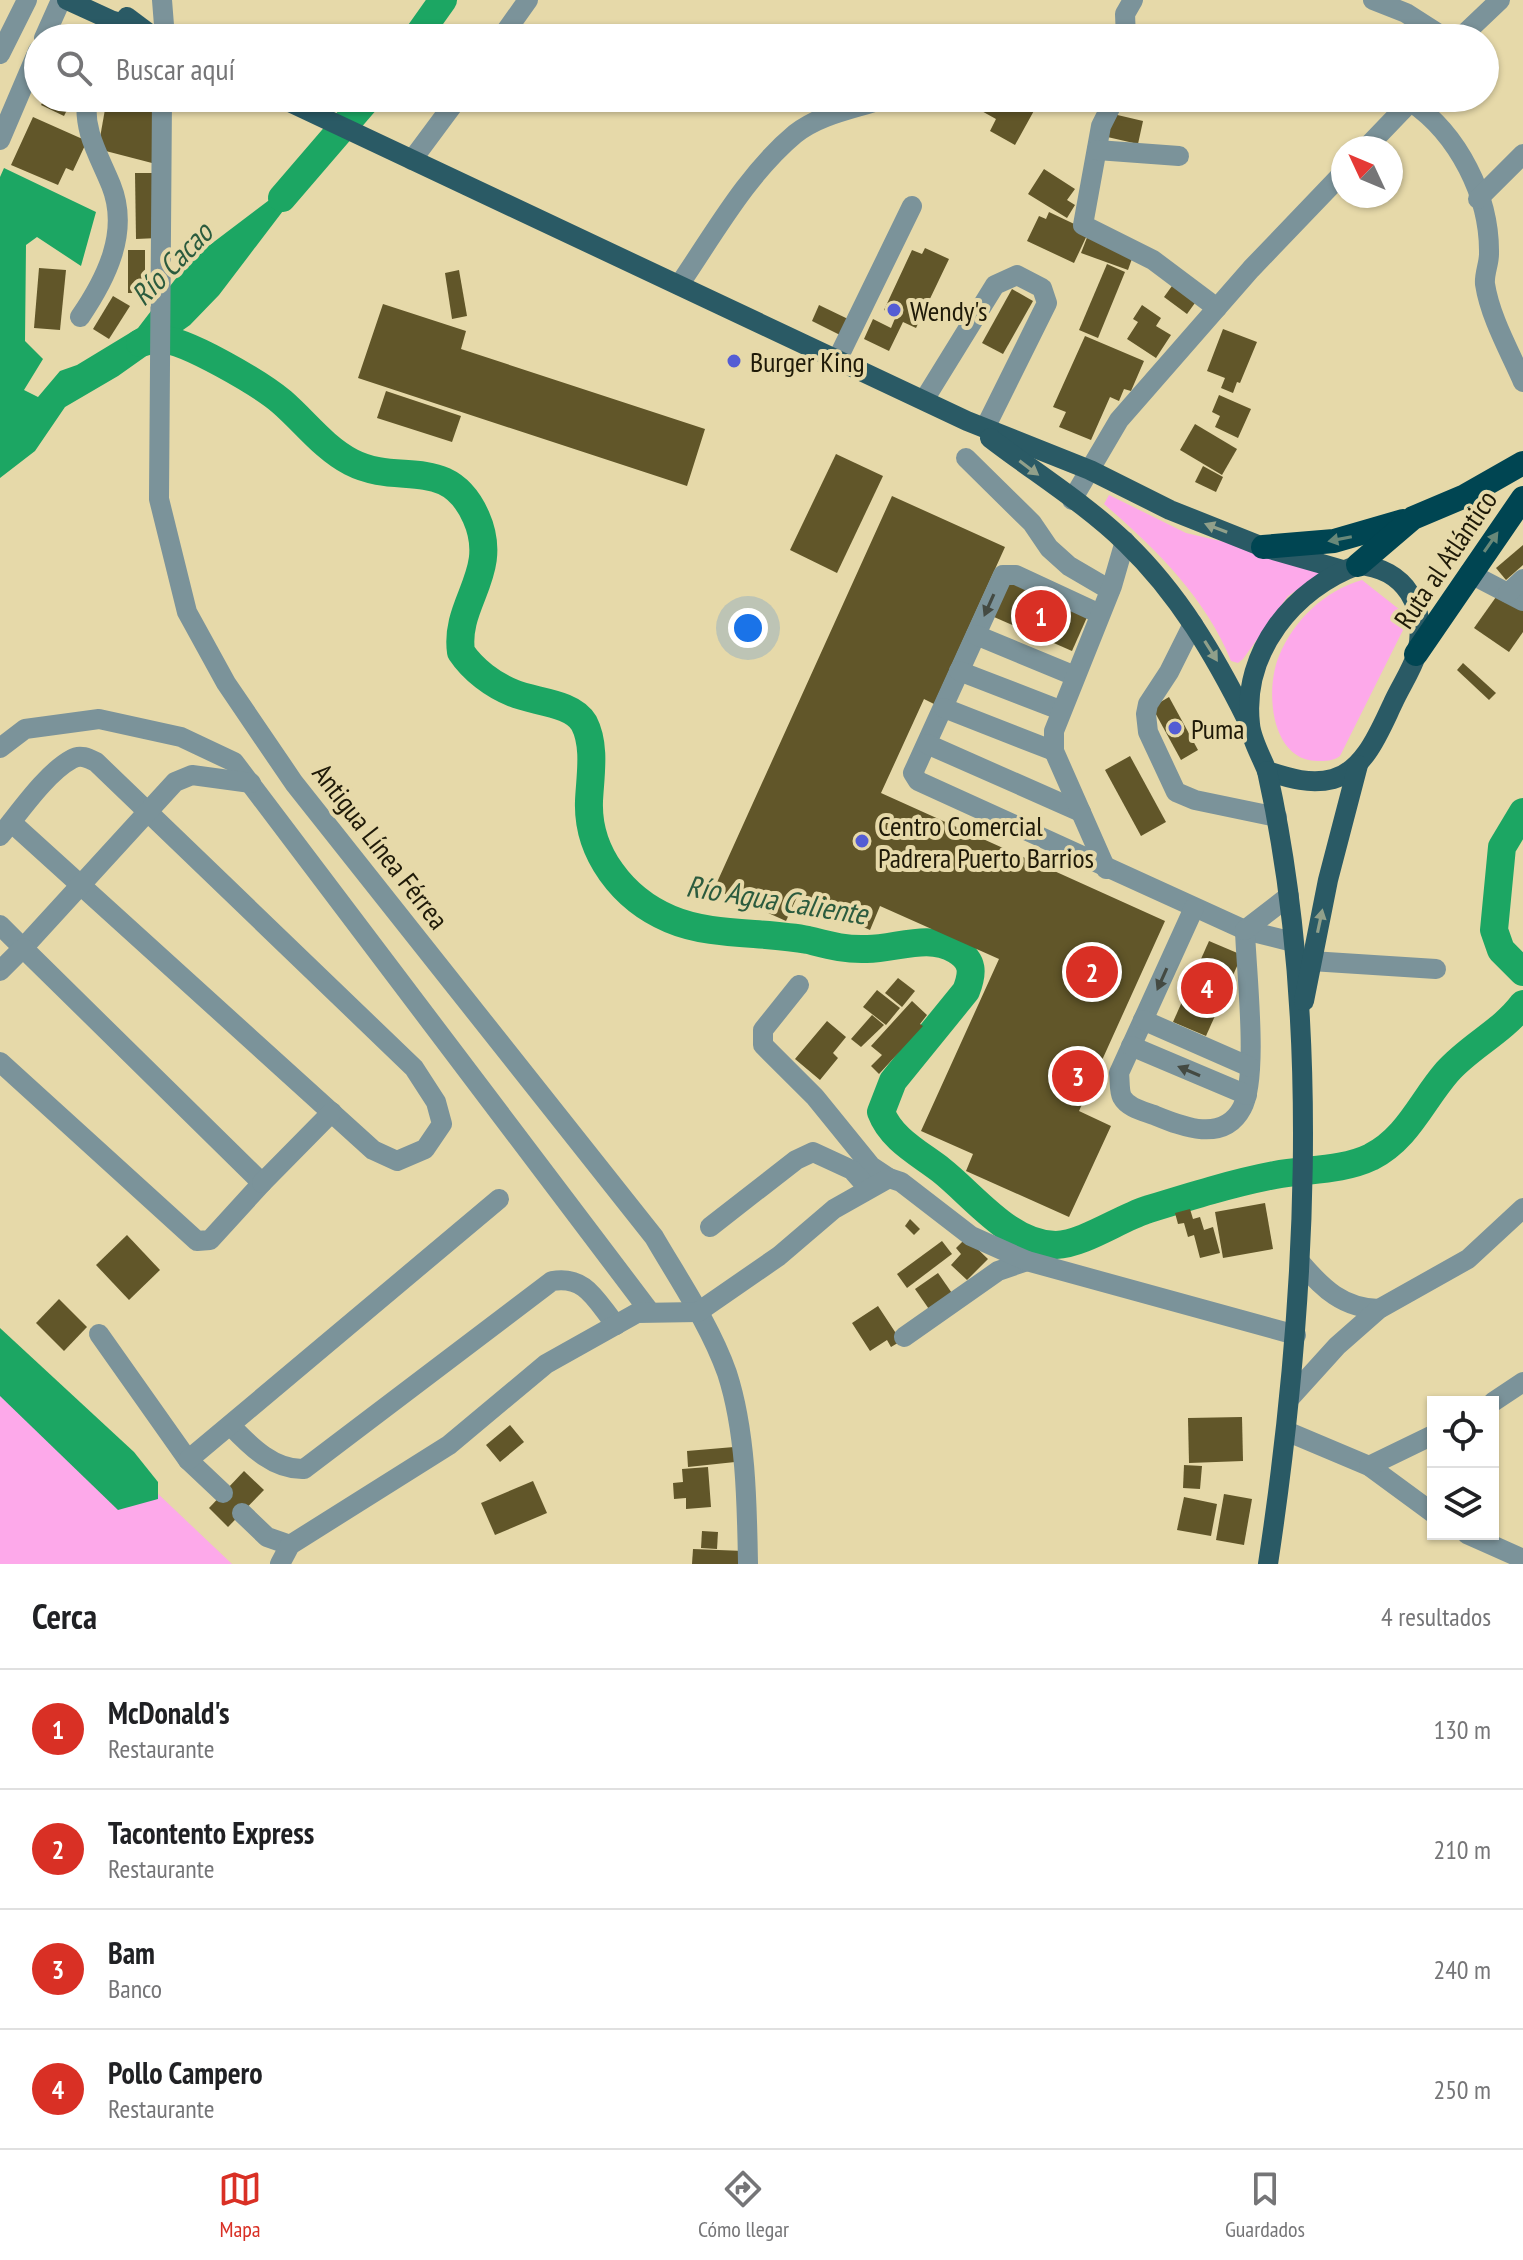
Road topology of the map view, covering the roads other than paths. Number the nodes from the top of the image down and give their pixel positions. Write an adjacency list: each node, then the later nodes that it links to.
1 (27, 0): 18 (street)
2 (61, 0): 10 (street)
3 (67, 0): 11 (main road)
4 (100, 0): 12 (main road)
5 (162, 0): 13 (street)
6 (528, 0): 14 (street)
7 (1133, 0): 15 (street)
8 (1373, 0): 16 (street)
9 (1500, 0): 17 (street)
10 (50, 24)
11 (103, 24)
12 (135, 24)
13 (164, 24)
14 (511, 24)
15 (1125, 24)
16 (1423, 24)
17 (1475, 24)
18 (0, 54)
19 (24, 84): 29 (street)
20 (86, 112): 39 (street)
21 (162, 112): 104 (street, Antigua Línea Férrea)
22 (310, 112): 33 (main road)
23 (448, 112): 33 (street)
24 (837, 112): 37 (street)
25 (1108, 112): 30 (street)
26 (1400, 112): 28 (street)
27 (1426, 112): 35 (street)
28 (1378, 136)
29 (0, 140)
30 (1097, 150): 32 (street); 38 (street)
31 (1523, 154): 35 (street)
32 (1179, 156)
33 (412, 160): 37 (main road)
34 (1331, 186): 38 (street)
35 (1478, 199): 41 (street)
36 (912, 206): 40 (street)
37 (679, 285): 40 (main road)
38 (1217, 308): 46 (street)
39 (80, 317)
40 (838, 358): 42 (main road)
41 (1523, 382)
42 (924, 400): 43 (main road); 43 (street)
43 (976, 425): 46 (main road); 48 (main road, one-way to 48)
44 (966, 458): 54 (street)
45 (1523, 463): 49 (highway, Ruta al Atlántico)
46 (1090, 470): 48 (street); 51 (main road, one-way to 46)
47 (1523, 498): 53 (highway, Ruta al Atlántico, one-way to 47)
48 (1072, 500): 50 (main road)
49 (1413, 518): 51 (highway, one-way to 51); 52 (highway, Ruta al Atlántico)
50 (1125, 541): 54 (street); 57 (main road)
51 (1263, 547): 52 (main road)
52 (1350, 568): 59 (main road); 64 (main road)
53 (1469, 573): 55 (street); 59 (highway, Ruta al Atlántico)
54 (1110, 590): 56 (street)
55 (1518, 591)
56 (1100, 614): 58 (street, one-way to 58); 61 (street)
57 (1193, 624): 64 (main road, one-way to 64); 73 (street)
58 (976, 635): 60 (street); 61 (street)
59 (1416, 654): 68 (main road)
60 (959, 671): 62 (street); 63 (street)
61 (1075, 676): 63 (street)
62 (944, 708): 65 (street); 67 (street)
63 (1060, 710): 67 (street)
64 (1250, 726): 69 (main road)
65 (927, 744): 72 (street); 75 (street)
66 (0, 748): 70 (street)
67 (1054, 751): 72 (street)
68 (1358, 765): 69 (main road); 83 (main road, one-way to 68)
69 (1267, 771): 73 (main road)
70 (251, 783): 71 (street); 103 (street)
71 (147, 812): 74 (street); 76 (street); 93 (street)
72 (1081, 812): 75 (street)
73 (1277, 817): 77 (main road)
74 (6, 829): 76 (street)
75 (1106, 869): 78 (street)
76 (80, 885): 82 (street); 93 (street)
77 (1289, 896): 80 (street); 81 (main road)
78 (1194, 908): 80 (street); 87 (street, one-way to 87)
79 (0, 925): 82 (street)
80 (1245, 930): 81 (street); 91 (street)
81 (1293, 942): 88 (main road)
82 (23, 948): 85 (street); 95 (street)
83 (1311, 961): 84 (street); 88 (main road)
84 (1436, 969)
85 (0, 971)
86 (799, 985): 94 (street)
87 (1143, 1020): 89 (street); 91 (street)
88 (1299, 1025): 101 (main road)
89 (1131, 1046): 92 (street, one-way to 89); 92 (street)
90 (0, 1062): 95 (street)
91 (1250, 1067): 92 (street)
92 (1247, 1095)
93 (332, 1112): 95 (street)
94 (889, 1178): 96 (street); 100 (street)
95 (262, 1183)
96 (867, 1187): 99 (street); 104 (street)
97 (499, 1199): 112 (street)
98 (1523, 1208): 102 (street)
99 (710, 1227)
100 (1027, 1261): 107 (street); 108 (street)
101 (1300, 1262): 102 (street); 107 (main road)
102 (1379, 1309): 111 (street)
103 (650, 1312): 104 (street); 105 (street)
104 (698, 1312): 124 (street, Antigua Línea Férrea)
105 (616, 1325): 112 (street); 121 (street)
106 (99, 1334): 115 (street)
107 (1296, 1335): 111 (main road)
108 (904, 1337)
109 (1523, 1382): 110 (street)
110 (1499, 1398)
111 (1289, 1399): 113 (main road)
112 (231, 1426): 115 (street)
113 (1286, 1431): 116 (street); 125 (main road)
114 (1427, 1438): 116 (street)
115 (188, 1460): 117 (street)
116 (1369, 1466): 118 (street)
117 (223, 1493)
118 (1427, 1509)
119 (242, 1513): 121 (street)
120 (1480, 1540): 122 (street)
121 (290, 1545): 123 (street)
122 (1523, 1559)
123 (280, 1564)
124 (748, 1564)
125 (1268, 1564)

